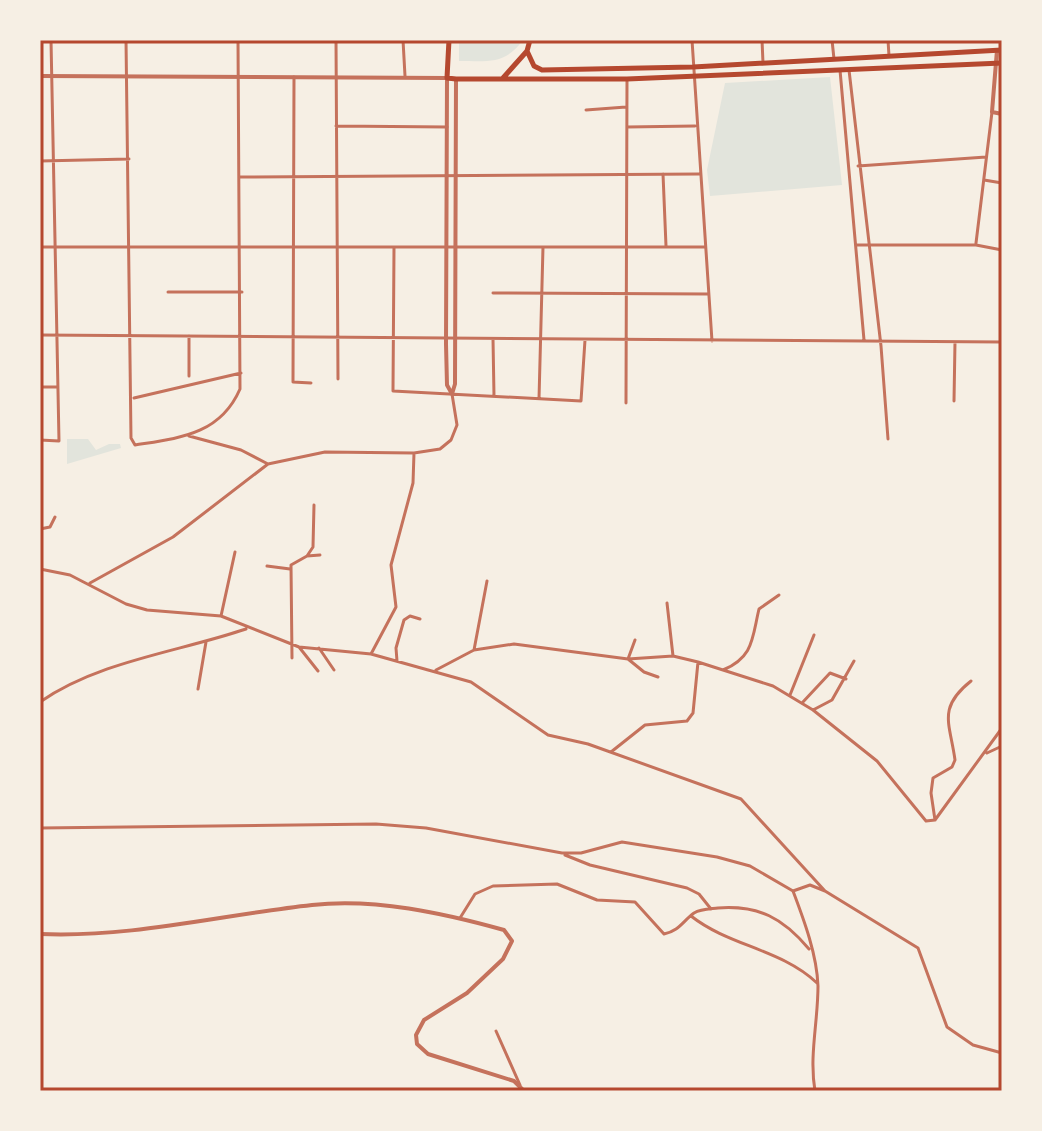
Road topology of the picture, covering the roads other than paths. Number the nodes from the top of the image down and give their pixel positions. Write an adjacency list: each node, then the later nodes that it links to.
1 (51, 40): 22 (street)
2 (126, 40): 23 (street)
3 (238, 40): 25 (street)
4 (336, 40): 27 (street)
5 (403, 40): 28 (street)
6 (449, 40): 29 (main road)
7 (530, 40): 13 (main road)
8 (692, 40): 18 (street)
9 (762, 40): 16 (street)
10 (832, 40): 15 (street)
11 (888, 40): 14 (street)
12 (999, 50): 14 (main road); 17 (street)
13 (527, 51): 18 (main road); 31 (main road)
14 (889, 56): 15 (main road)
15 (834, 59): 16 (main road)
16 (763, 63): 18 (main road)
17 (999, 64): 20 (main road); 35 (street)
18 (693, 67): 24 (street)
19 (840, 70): 20 (main road); 24 (main road); 57 (street)
20 (849, 70): 45 (street)
21 (40, 76): 22 (street)
22 (50, 76): 23 (street); 43 (street)
23 (127, 76): 25 (street); 42 (street)
24 (693, 76): 32 (main road); 38 (street)
25 (239, 77): 26 (street); 53 (street)
26 (294, 77): 27 (street); 46 (street)
27 (336, 77): 28 (street); 37 (street)
28 (405, 78): 29 (street)
29 (447, 78): 30 (main road); 39 (street)
30 (456, 79): 31 (main road); 49 (street)
31 (502, 79): 32 (main road)
32 (627, 79): 33 (street)
33 (627, 107): 34 (street); 40 (street)
34 (586, 110)
35 (992, 112): 36 (street); 41 (street)
36 (1002, 114)
37 (336, 126): 39 (street); 47 (street)
38 (696, 126): 40 (street); 52 (street)
39 (447, 127): 48 (street)
40 (627, 127): 50 (street)
41 (986, 157): 45 (street); 54 (street)
42 (129, 159): 43 (street); 67 (street)
43 (51, 160): 44 (street); 60 (street)
44 (40, 161)
45 (858, 166): 56 (street)
46 (293, 174): 47 (street); 53 (street); 69 (street)
47 (337, 174): 48 (street); 70 (street)
48 (447, 174): 49 (street); 61 (street)
49 (455, 174): 50 (street); 62 (street)
50 (627, 174): 51 (street); 64 (street)
51 (663, 174): 52 (street); 65 (street)
52 (699, 174): 66 (street)
53 (239, 177): 68 (street)
54 (984, 180): 55 (street); 58 (street)
55 (1002, 183)
56 (867, 244): 57 (street); 58 (street); 93 (street)
57 (856, 245): 92 (street)
58 (976, 245): 72 (street)
59 (40, 247): 60 (street)
60 (55, 247): 67 (street); 81 (street)
61 (446, 247): 62 (street); 71 (street); 87 (street)
62 (455, 247): 63 (street); 88 (street)
63 (543, 247): 64 (street); 76 (street)
64 (626, 247): 65 (street); 77 (street)
65 (666, 247): 66 (street)
66 (705, 247): 78 (street)
67 (131, 248): 68 (street); 79 (street)
68 (241, 248): 69 (street); 74 (street)
69 (294, 248): 70 (street); 84 (street)
70 (337, 248): 71 (street); 85 (street)
71 (394, 248): 86 (street)
72 (1002, 250)
73 (168, 292): 74 (street)
74 (242, 292): 83 (street)
75 (493, 293): 76 (street)
76 (541, 293): 77 (street); 90 (street)
77 (626, 294): 78 (street); 94 (street)
78 (708, 294): 95 (street)
79 (131, 334): 81 (street); 82 (street); 106 (street)
80 (40, 335): 81 (street)
81 (57, 335): 103 (street)
82 (189, 336): 83 (street); 99 (street)
83 (242, 337): 84 (street); 98 (street)
84 (293, 338): 85 (street); 101 (street)
85 (338, 338): 86 (street); 100 (street)
86 (392, 338): 87 (street); 104 (street)
87 (446, 339): 88 (street); 104 (street)
88 (455, 339): 89 (street); 104 (street)
89 (493, 339): 90 (street); 105 (street)
90 (539, 340): 91 (street); 107 (street)
91 (585, 340): 94 (street); 107 (street)
92 (864, 340): 93 (street); 95 (street)
93 (880, 340): 96 (street); 111 (street)
94 (626, 341): 95 (street); 109 (street)
95 (712, 341)
96 (955, 342): 97 (street); 108 (street)
97 (1002, 342)
98 (241, 373): 106 (street); 110 (street)
99 (189, 376)
100 (338, 379)
101 (311, 383)
102 (40, 387): 103 (street)
103 (58, 387): 112 (street)
104 (452, 394): 105 (street); 113 (street)
105 (494, 396): 107 (street)
106 (134, 398): 110 (street)
107 (539, 399)
108 (954, 401)
109 (626, 403)
110 (189, 436): 114 (street)
111 (888, 439)
112 (40, 440)
113 (414, 453): 114 (street); 138 (street)
114 (268, 464): 125 (street)
115 (314, 505): 120 (street)
116 (55, 517): 117 (street)
117 (40, 529)
118 (235, 552): 128 (street)
119 (320, 555): 120 (street)
120 (307, 556): 122 (street)
121 (267, 566): 122 (street)
122 (291, 567): 134 (street)
123 (40, 569): 125 (street)
124 (487, 581): 137 (street)
125 (90, 583): 128 (street)
126 (779, 595): 147 (street)
127 (667, 603): 139 (street)
128 (221, 616): 130 (street)
129 (420, 619): 142 (street)
130 (248, 628): 133 (street); 134 (street)
131 (814, 635): 153 (street)
132 (635, 640): 141 (street)
133 (206, 642): 152 (street); 154 (street)
134 (293, 644): 135 (street); 140 (street)
135 (299, 647): 136 (street); 148 (street)
136 (319, 648): 138 (street); 145 (street)
137 (474, 650): 141 (street); 146 (street)
138 (371, 654): 142 (street)
139 (673, 656): 141 (street); 144 (street)
140 (292, 658)
141 (628, 659): 149 (street)
142 (397, 661): 146 (street)
143 (854, 661): 150 (street)
144 (698, 662): 147 (street); 159 (street)
145 (334, 670)
146 (436, 670): 159 (street)
147 (723, 670): 153 (street)
148 (318, 671)
149 (658, 677)
150 (846, 679): 155 (street); 156 (street)
151 (971, 681): 161 (street)
152 (198, 689)
153 (790, 696): 155 (street)
154 (40, 702)
155 (802, 703): 156 (street)
156 (813, 710): 161 (street)
157 (1002, 728): 160 (street)
158 (1002, 746): 160 (street)
159 (611, 752): 165 (street)
160 (986, 754): 161 (street)
161 (935, 820)
162 (40, 828): 163 (street)
163 (562, 853): 164 (street); 166 (street)
164 (793, 891): 165 (street); 170 (street)
165 (825, 891): 173 (street)
166 (711, 909): 167 (street); 170 (street)
167 (691, 916): 168 (street); 171 (street)
168 (460, 918): 169 (street); 174 (street)
169 (40, 934)
170 (812, 952): 171 (street)
171 (818, 984): 176 (street)
172 (496, 1031): 174 (street)
173 (1002, 1053)
174 (520, 1085): 175 (street)
175 (524, 1091)
176 (815, 1091)

